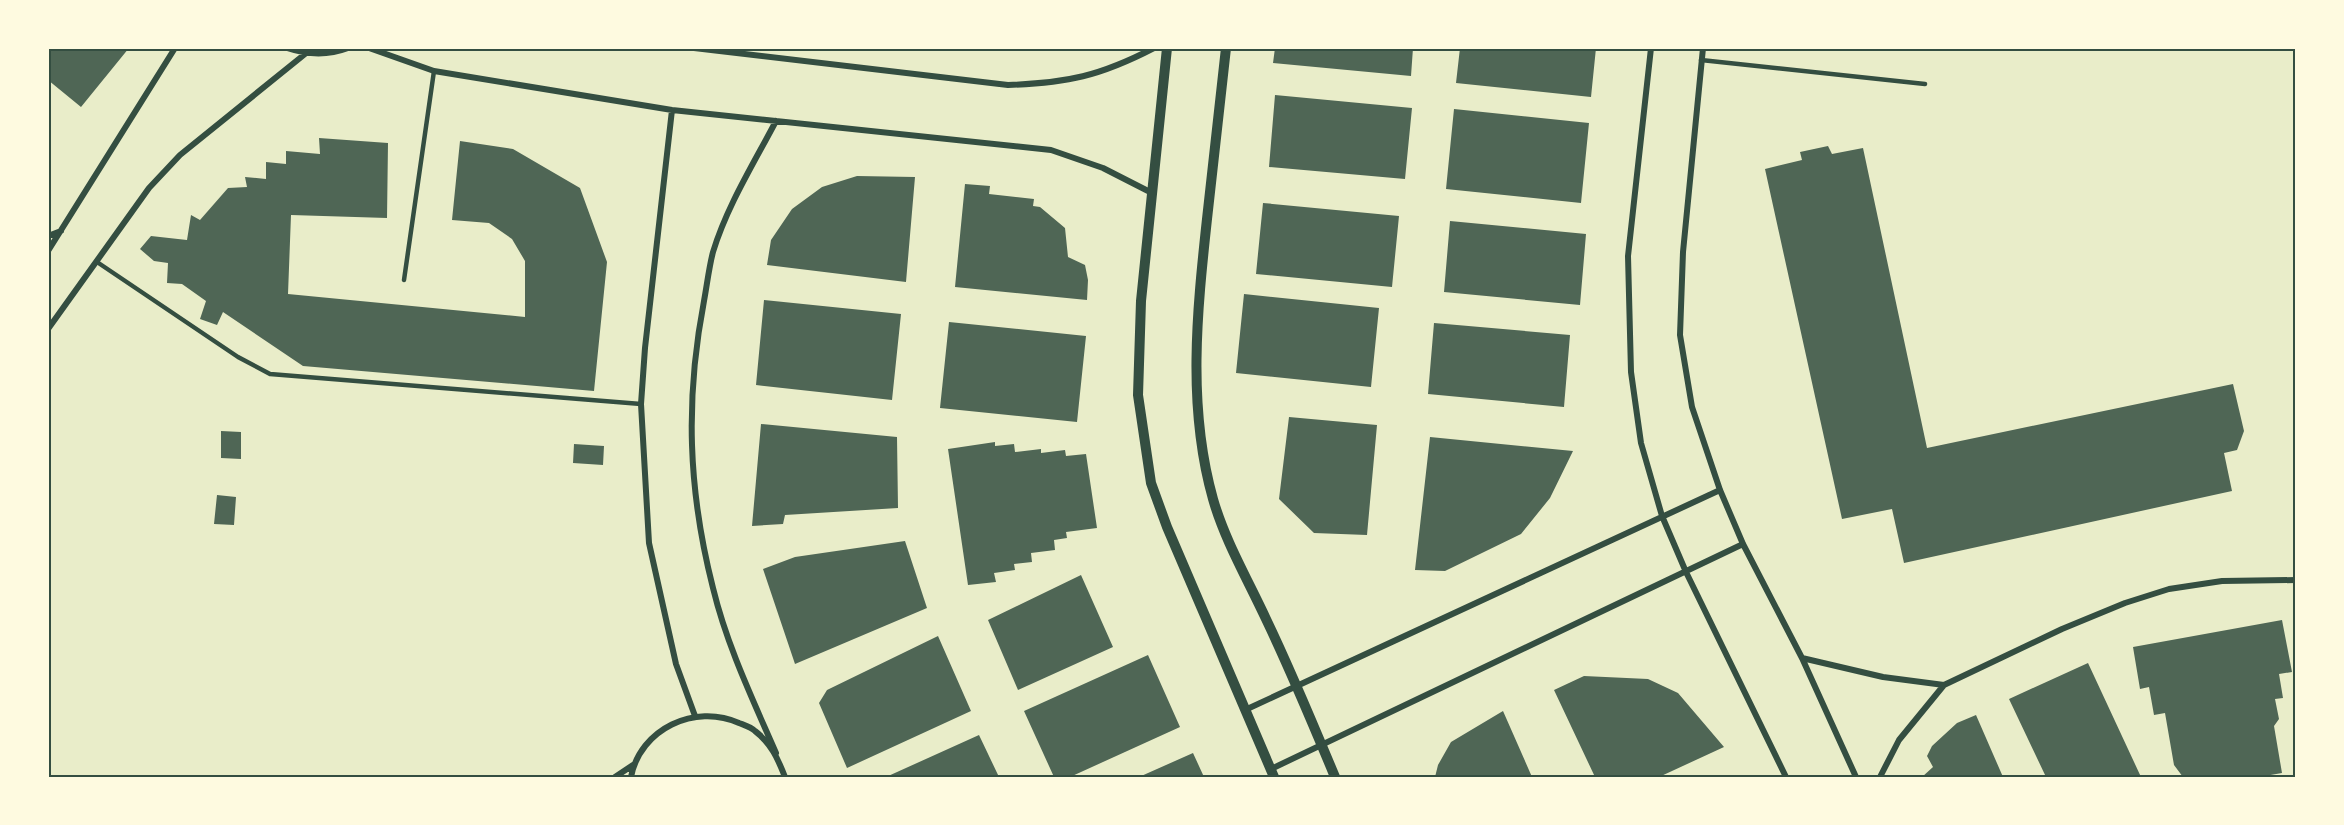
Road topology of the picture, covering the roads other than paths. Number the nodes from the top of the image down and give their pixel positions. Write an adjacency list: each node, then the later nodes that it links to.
1 (175, 48): 18 (street)
2 (287, 48): 11 (street)
3 (348, 48): 11 (street)
4 (369, 48): 13 (street)
5 (694, 48): 6 (street)
6 (1154, 48)
7 (1167, 48): 17 (street)
8 (1226, 48): 32 (street)
9 (1651, 48): 26 (street)
10 (1703, 48): 12 (street)
11 (305, 54): 21 (street)
12 (1701, 60): 14 (lane); 25 (street)
13 (434, 71): 15 (street); 22 (lane)
14 (1925, 84)
15 (672, 110): 16 (street); 24 (street)
16 (776, 121): 17 (street); 36 (street)
17 (1152, 193): 33 (street)
18 (62, 231): 19 (street); 20 (street)
19 (48, 236)
20 (48, 250)
21 (97, 262): 23 (street); 24 (lane)
22 (404, 280)
23 (48, 329)
24 (641, 404): 34 (street)
25 (1720, 490): 26 (street); 27 (street)
26 (1662, 516): 28 (street); 32 (street)
27 (1743, 544): 28 (street); 30 (street)
28 (1686, 572): 35 (street); 43 (street)
29 (2296, 580): 31 (street)
30 (1802, 658): 31 (street); 44 (street)
31 (1944, 685): 45 (street)
32 (1298, 686): 33 (street); 35 (street)
33 (1245, 710): 38 (street)
34 (695, 716): 36 (street); 37 (street)
35 (1322, 744): 38 (street); 42 (street)
36 (776, 753): 41 (street)
37 (633, 764): 39 (street); 40 (street)
38 (1273, 773)
39 (615, 777)
40 (630, 777)
41 (784, 777)
42 (1335, 777)
43 (1786, 777)
44 (1856, 777)
45 (1880, 777)

